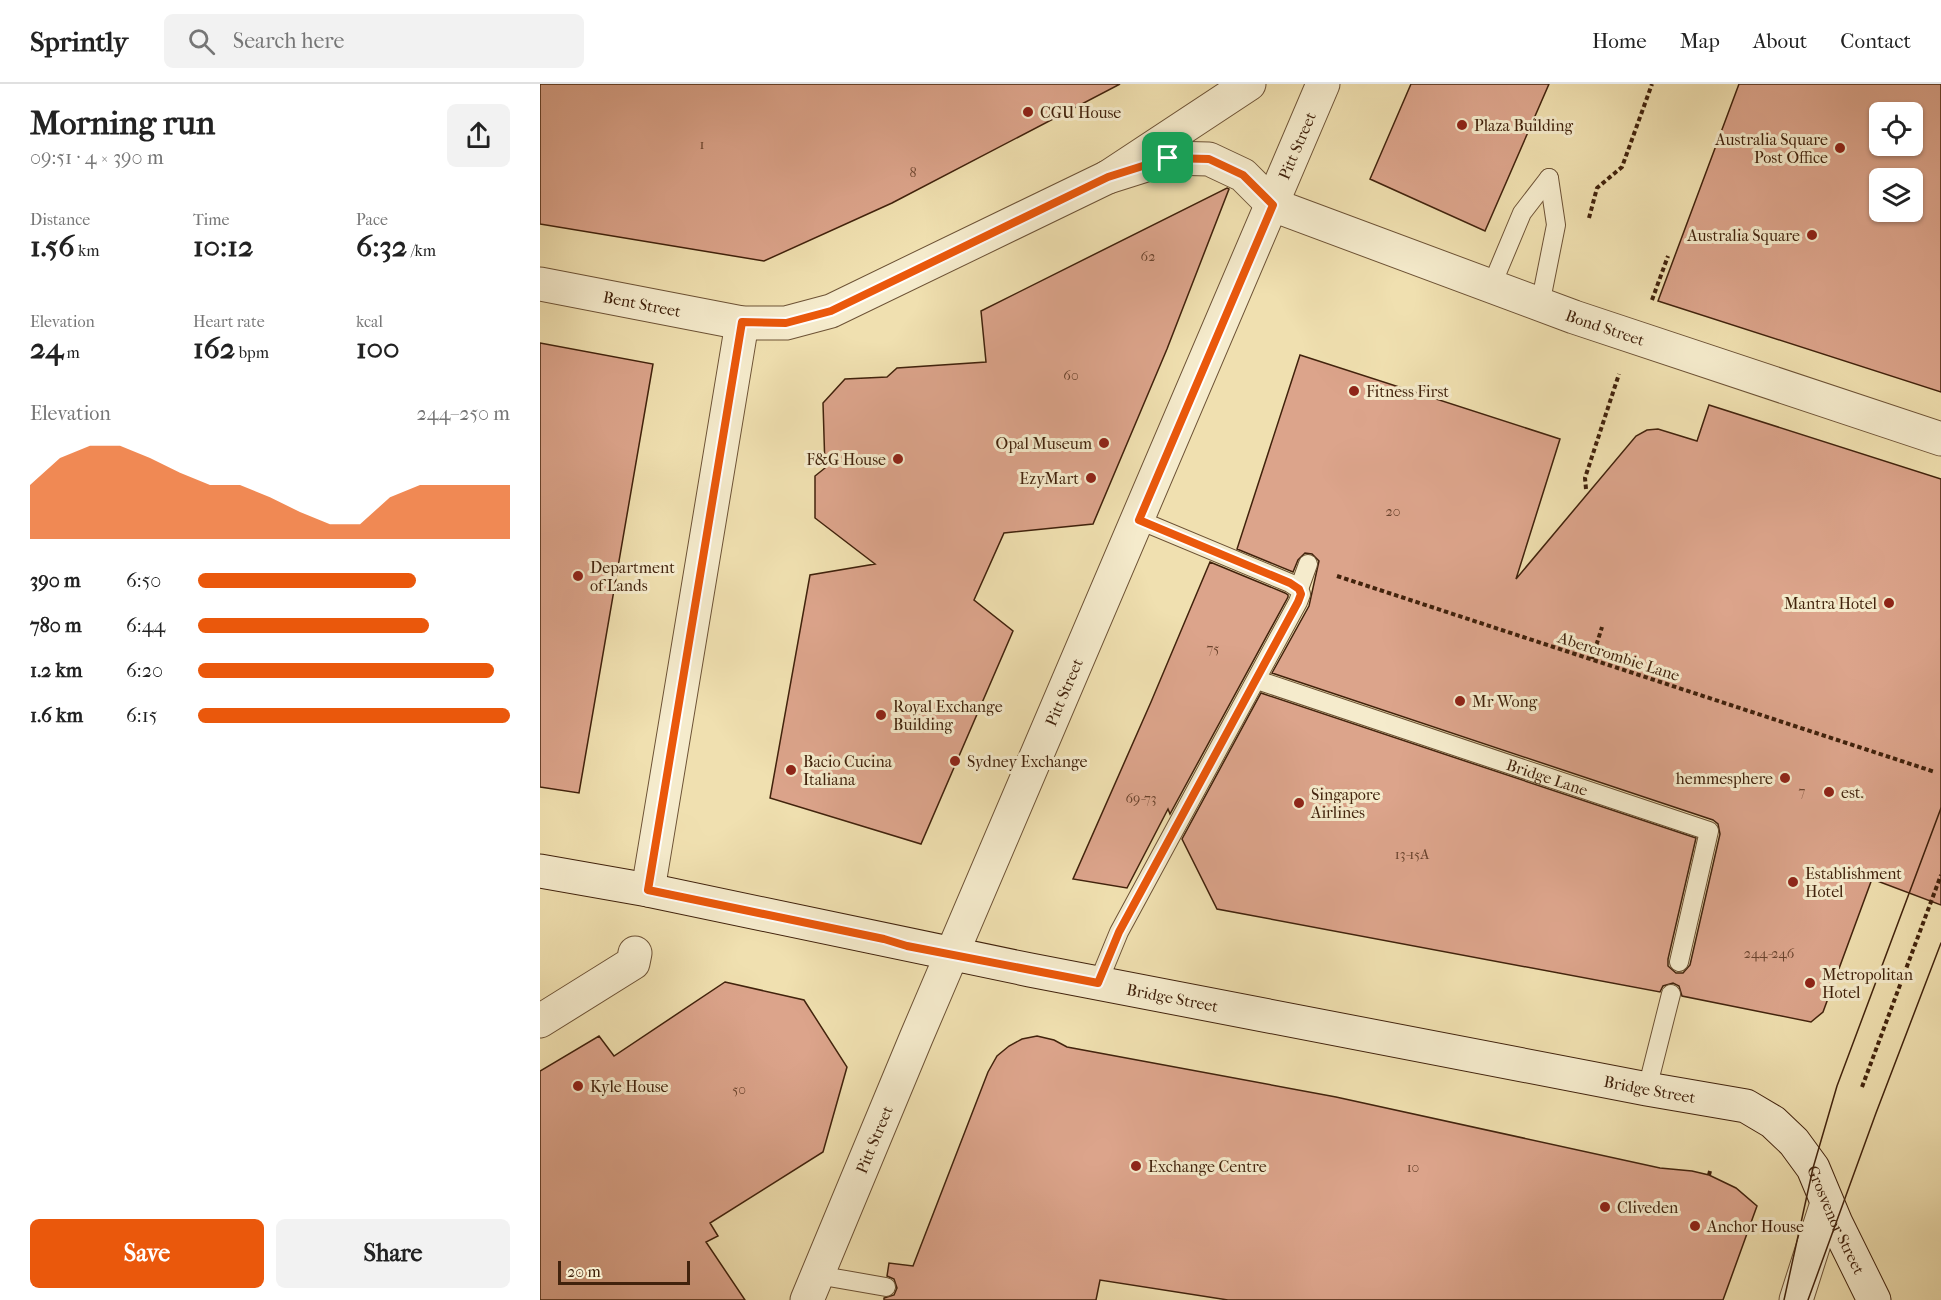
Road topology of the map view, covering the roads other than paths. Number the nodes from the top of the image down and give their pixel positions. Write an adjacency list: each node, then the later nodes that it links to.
1 (1249, 84): 3 (street)
2 (1323, 84): 4 (street, Pitt Street)
3 (1108, 177): 4 (street); 8 (street, Bent Street)
4 (1273, 205): 6 (street, Bond Street); 10 (street, Pitt Street)
5 (540, 284): 8 (street, Bent Street)
6 (1491, 287): 7 (street, Bond Street); 7 (lane)
7 (1540, 305): 9 (street, Bond Street)
8 (742, 322): 15 (street)
9 (1941, 440)
10 (1139, 520): 12 (lane); 17 (street, Pitt Street)
11 (1308, 564): 12 (lane)
12 (1300, 591): 13 (lane)
13 (1257, 680): 18 (lane, Bridge Lane); 19 (lane)
14 (540, 871): 15 (street, Bridge Street)
15 (648, 890): 17 (street, Bridge Street)
16 (635, 953): 21 (street)
17 (952, 955): 19 (street, Bridge Street); 26 (street, Pitt Street)
18 (1678, 962)
19 (1098, 983): 22 (street, Bridge Street)
20 (1671, 994): 22 (lane)
21 (540, 1021)
22 (1647, 1089): 23 (street, Bridge Street)
23 (1794, 1142): 24 (street, Grosvenor Street)
24 (1827, 1203): 27 (street); 28 (street, Grosvenor Street)
25 (886, 1287): 26 (lane)
26 (812, 1288)
27 (1797, 1300)
28 (1874, 1300)

